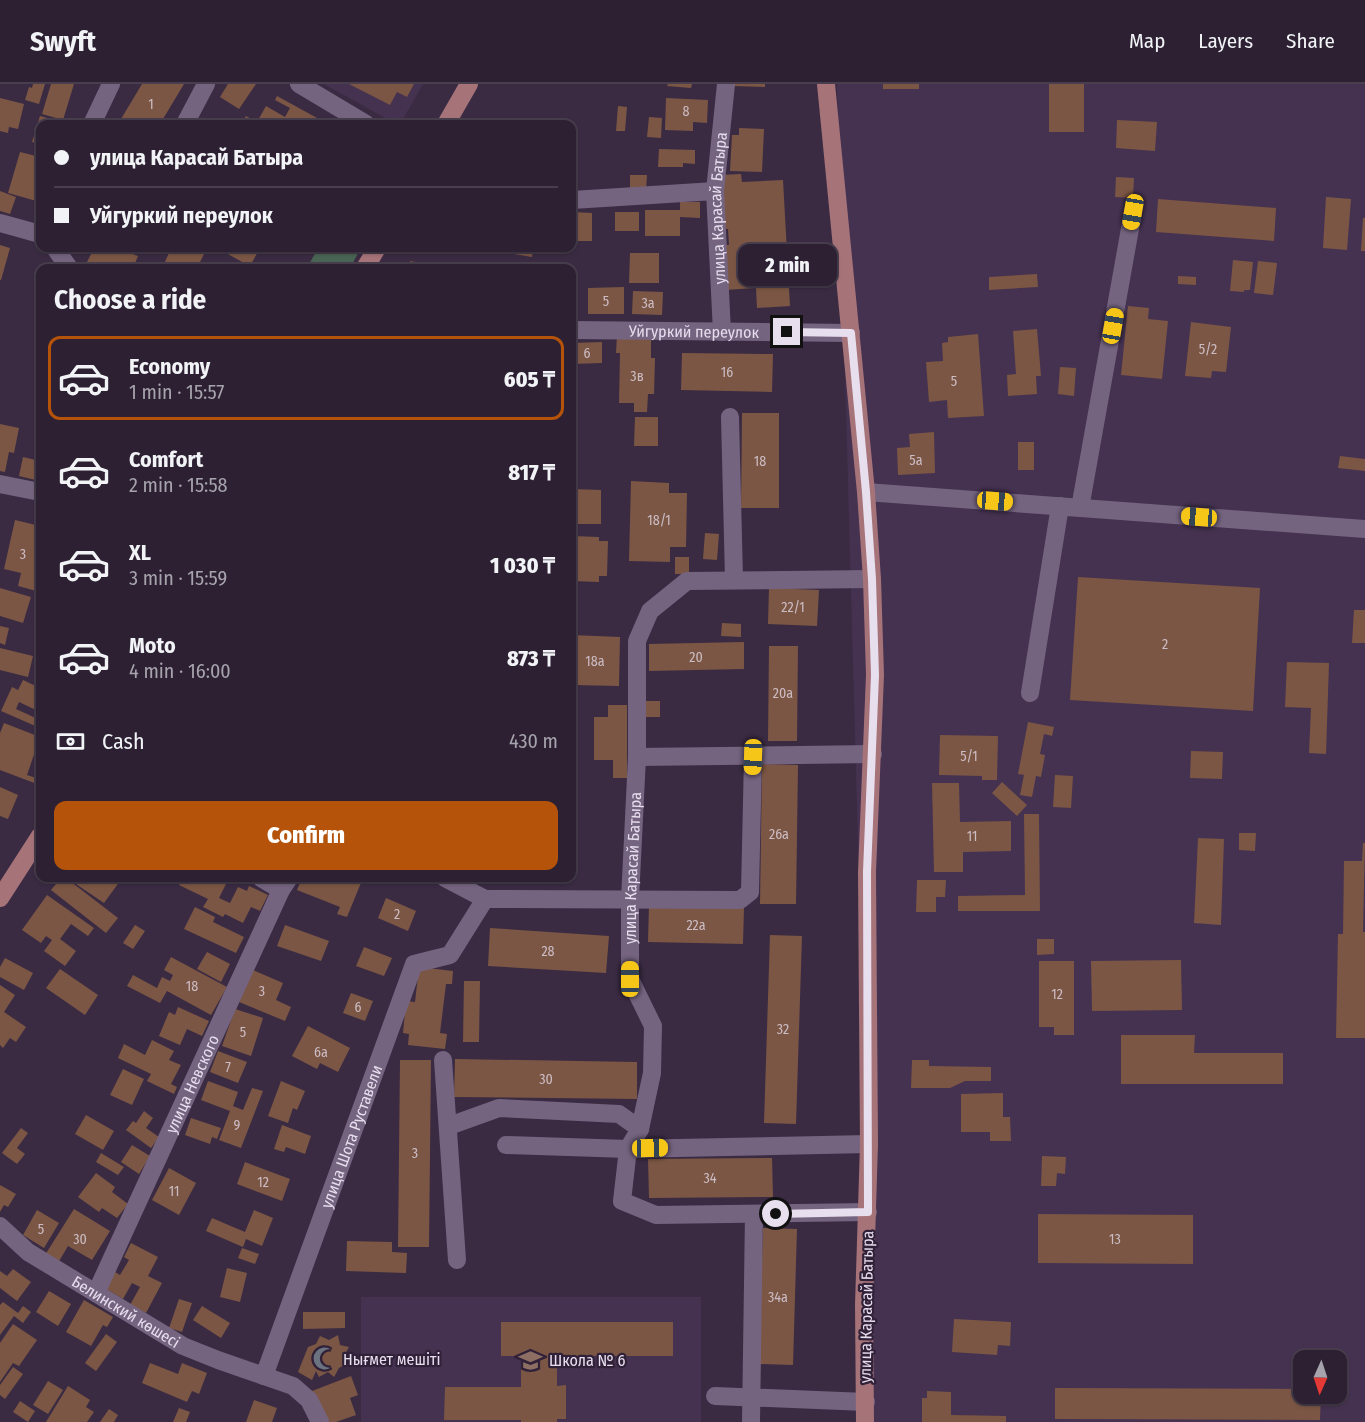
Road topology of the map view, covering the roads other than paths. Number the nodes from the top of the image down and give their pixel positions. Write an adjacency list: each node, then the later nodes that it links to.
1 (111, 84): 7 (street)
2 (206, 84): 8 (street)
3 (299, 84): 9 (street)
4 (469, 84): 10 (main road)
5 (726, 84): 11 (street, улица Карасай Батыра)
6 (826, 84): 18 (main road, улица Карасай Батыра)
7 (94, 120)
8 (187, 120)
9 (359, 120)
10 (448, 120)
11 (716, 191): 12 (street); 17 (street, улица Карасай Батыра)
12 (576, 200)
13 (1133, 212): 24 (street)
14 (0, 223): 15 (street)
15 (36, 233)
16 (576, 330): 17 (street, Уйгуркий переулок)
17 (722, 332): 18 (street, Уйгуркий переулок)
18 (851, 333): 22 (main road, улица Карасай Батыра)
19 (730, 417): 26 (street)
20 (0, 484): 21 (street)
21 (36, 491)
22 (866, 492): 23 (street); 27 (main road, улица Карасай Батыра)
23 (1060, 506): 24 (street); 28 (street)
24 (1080, 508): 25 (street)
25 (1365, 529)
26 (734, 579): 27 (street, улица Карасай Батыра); 30 (street, улица Карасай Батыра)
27 (872, 579): 29 (main road, улица Карасай Батыра)
28 (1030, 693)
29 (873, 754): 31 (street); 41 (main road, улица Карасай Батыра)
30 (637, 757): 31 (street); 37 (street, улица Карасай Батыра)
31 (753, 757): 37 (street)
32 (36, 842): 35 (main road)
33 (453, 882): 36 (street)
34 (285, 884): 48 (street, улица Невского)
35 (0, 898)
36 (485, 899): 37 (street); 49 (street, улица Шота Руставели)
37 (630, 899): 40 (street, улица Карасай Батыра)
38 (443, 1060): 39 (street)
39 (449, 1126): 40 (street); 47 (street)
40 (640, 1129): 43 (street, улица Карасай Батыра)
41 (868, 1144): 43 (street); 44 (main road, улица Карасай Батыра)
42 (506, 1145): 43 (street)
43 (628, 1149): 45 (street, улица Карасай Батыра)
44 (868, 1212): 45 (street, улица Карасай Батыра); 52 (main road, улица Карасай Батыра)
45 (754, 1214): 51 (street)
46 (0, 1226): 48 (street, Белинский көшесi)
47 (457, 1260)
48 (96, 1293): 49 (street, Белинский көшесi)
49 (264, 1376): 53 (street)
50 (715, 1396): 51 (street, улица Карасай Батыра)
51 (752, 1396): 52 (street, улица Карасай Батыра); 54 (street)
52 (866, 1402): 55 (main road, улица Карасай Батыра)
53 (320, 1422)
54 (751, 1422)
55 (865, 1422)

